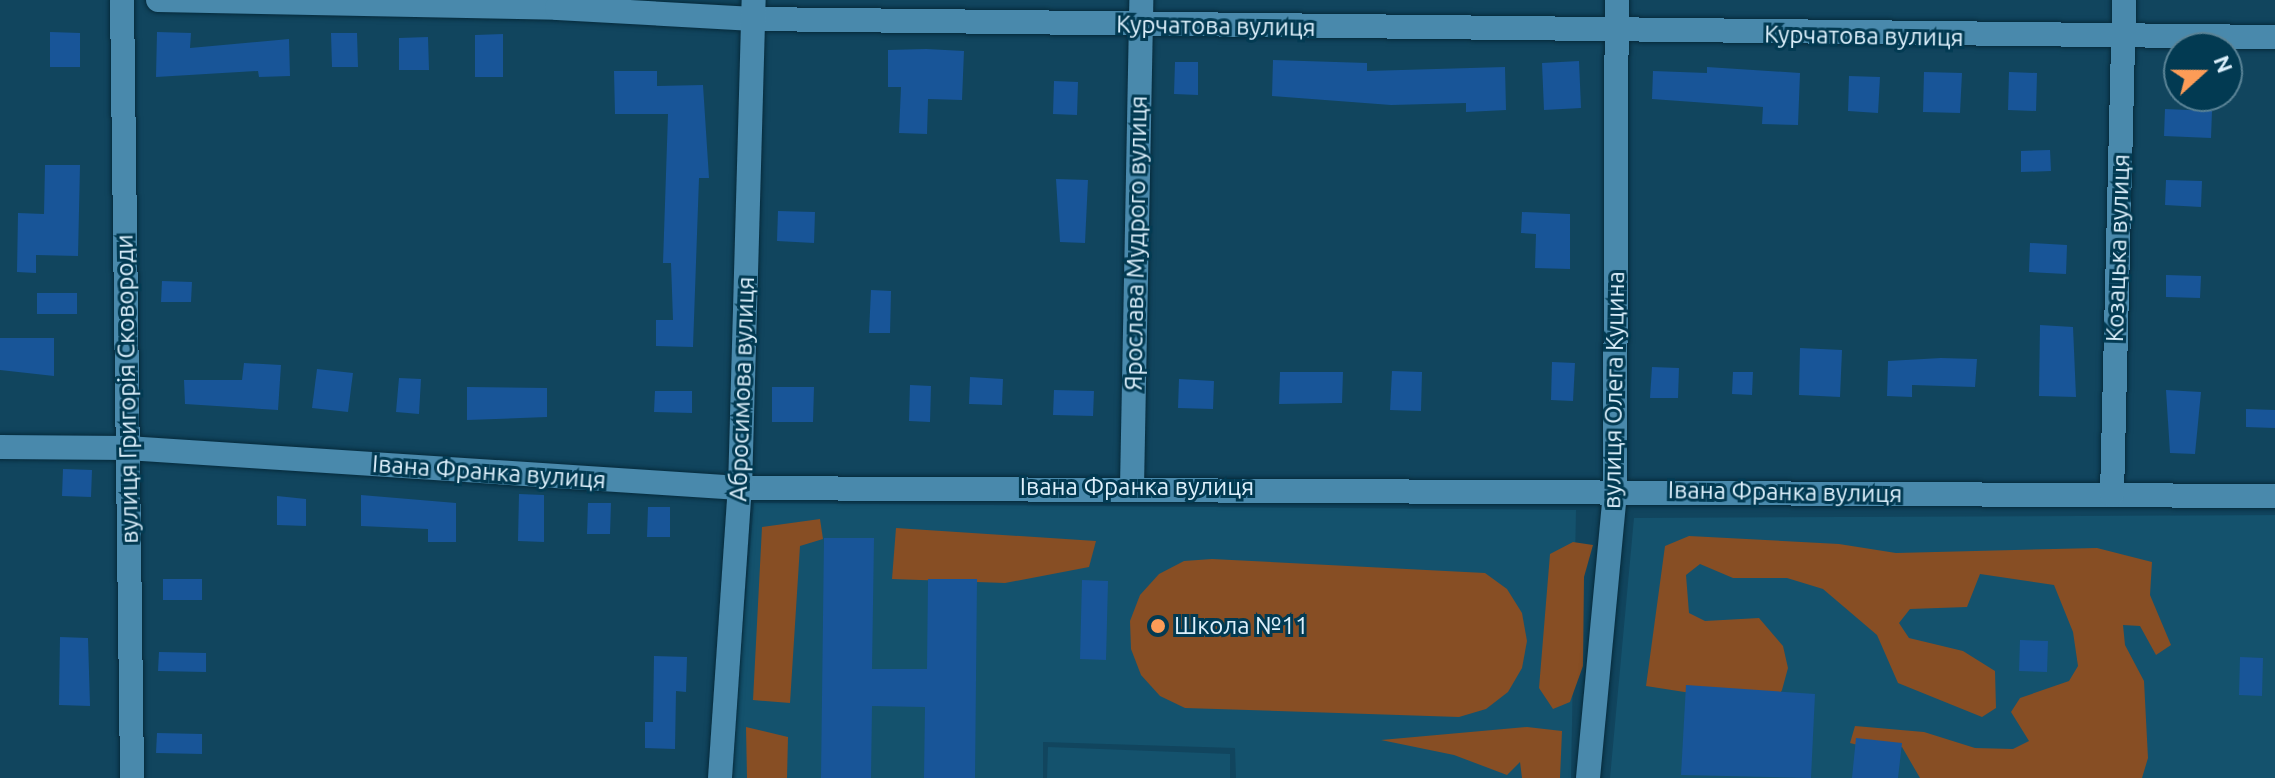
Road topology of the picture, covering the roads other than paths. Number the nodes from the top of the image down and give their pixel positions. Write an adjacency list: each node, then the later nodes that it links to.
1 (122, 0): 13 (street, вулиця Григорія Сковороди)
2 (158, 0): 6 (street, Курчатова вулиця)
3 (1141, 0): 8 (street, Ярослава Мудрого вулиця)
4 (1617, 0): 9 (street, вулиця Олега Куцина)
5 (2124, 0): 11 (street, Козацька вулиця)
6 (557, 4): 7 (street, Курчатова вулиця)
7 (754, 9): 8 (street, Курчатова вулиця); 15 (street, Абросимова вулиця)
8 (1140, 25): 9 (street, Курчатова вулиця); 14 (street, Ярослава Мудрого вулиця)
9 (1616, 33): 11 (street, Курчатова вулиця); 16 (street, вулиця Олега Куцина)
10 (2275, 37): 11 (street, Курчатова вулиця)
11 (2124, 39): 17 (street, Козацька вулиця)
12 (0, 447): 13 (street, Івана Франка вулиця)
13 (127, 448): 15 (street, Івана Франка вулиця); 19 (street, вулиця Григорія Сковороди)
14 (1132, 487): 15 (street, Івана Франка вулиця); 16 (street, Івана Франка вулиця)
15 (740, 488): 20 (street, Абросимова вулиця)
16 (1615, 491): 17 (street, Івана Франка вулиця); 21 (street, вулиця Олега Куцина)
17 (2112, 495): 18 (street, Івана Франка вулиця)
18 (2275, 496)
19 (132, 778)
20 (720, 778)
21 (1588, 778)

